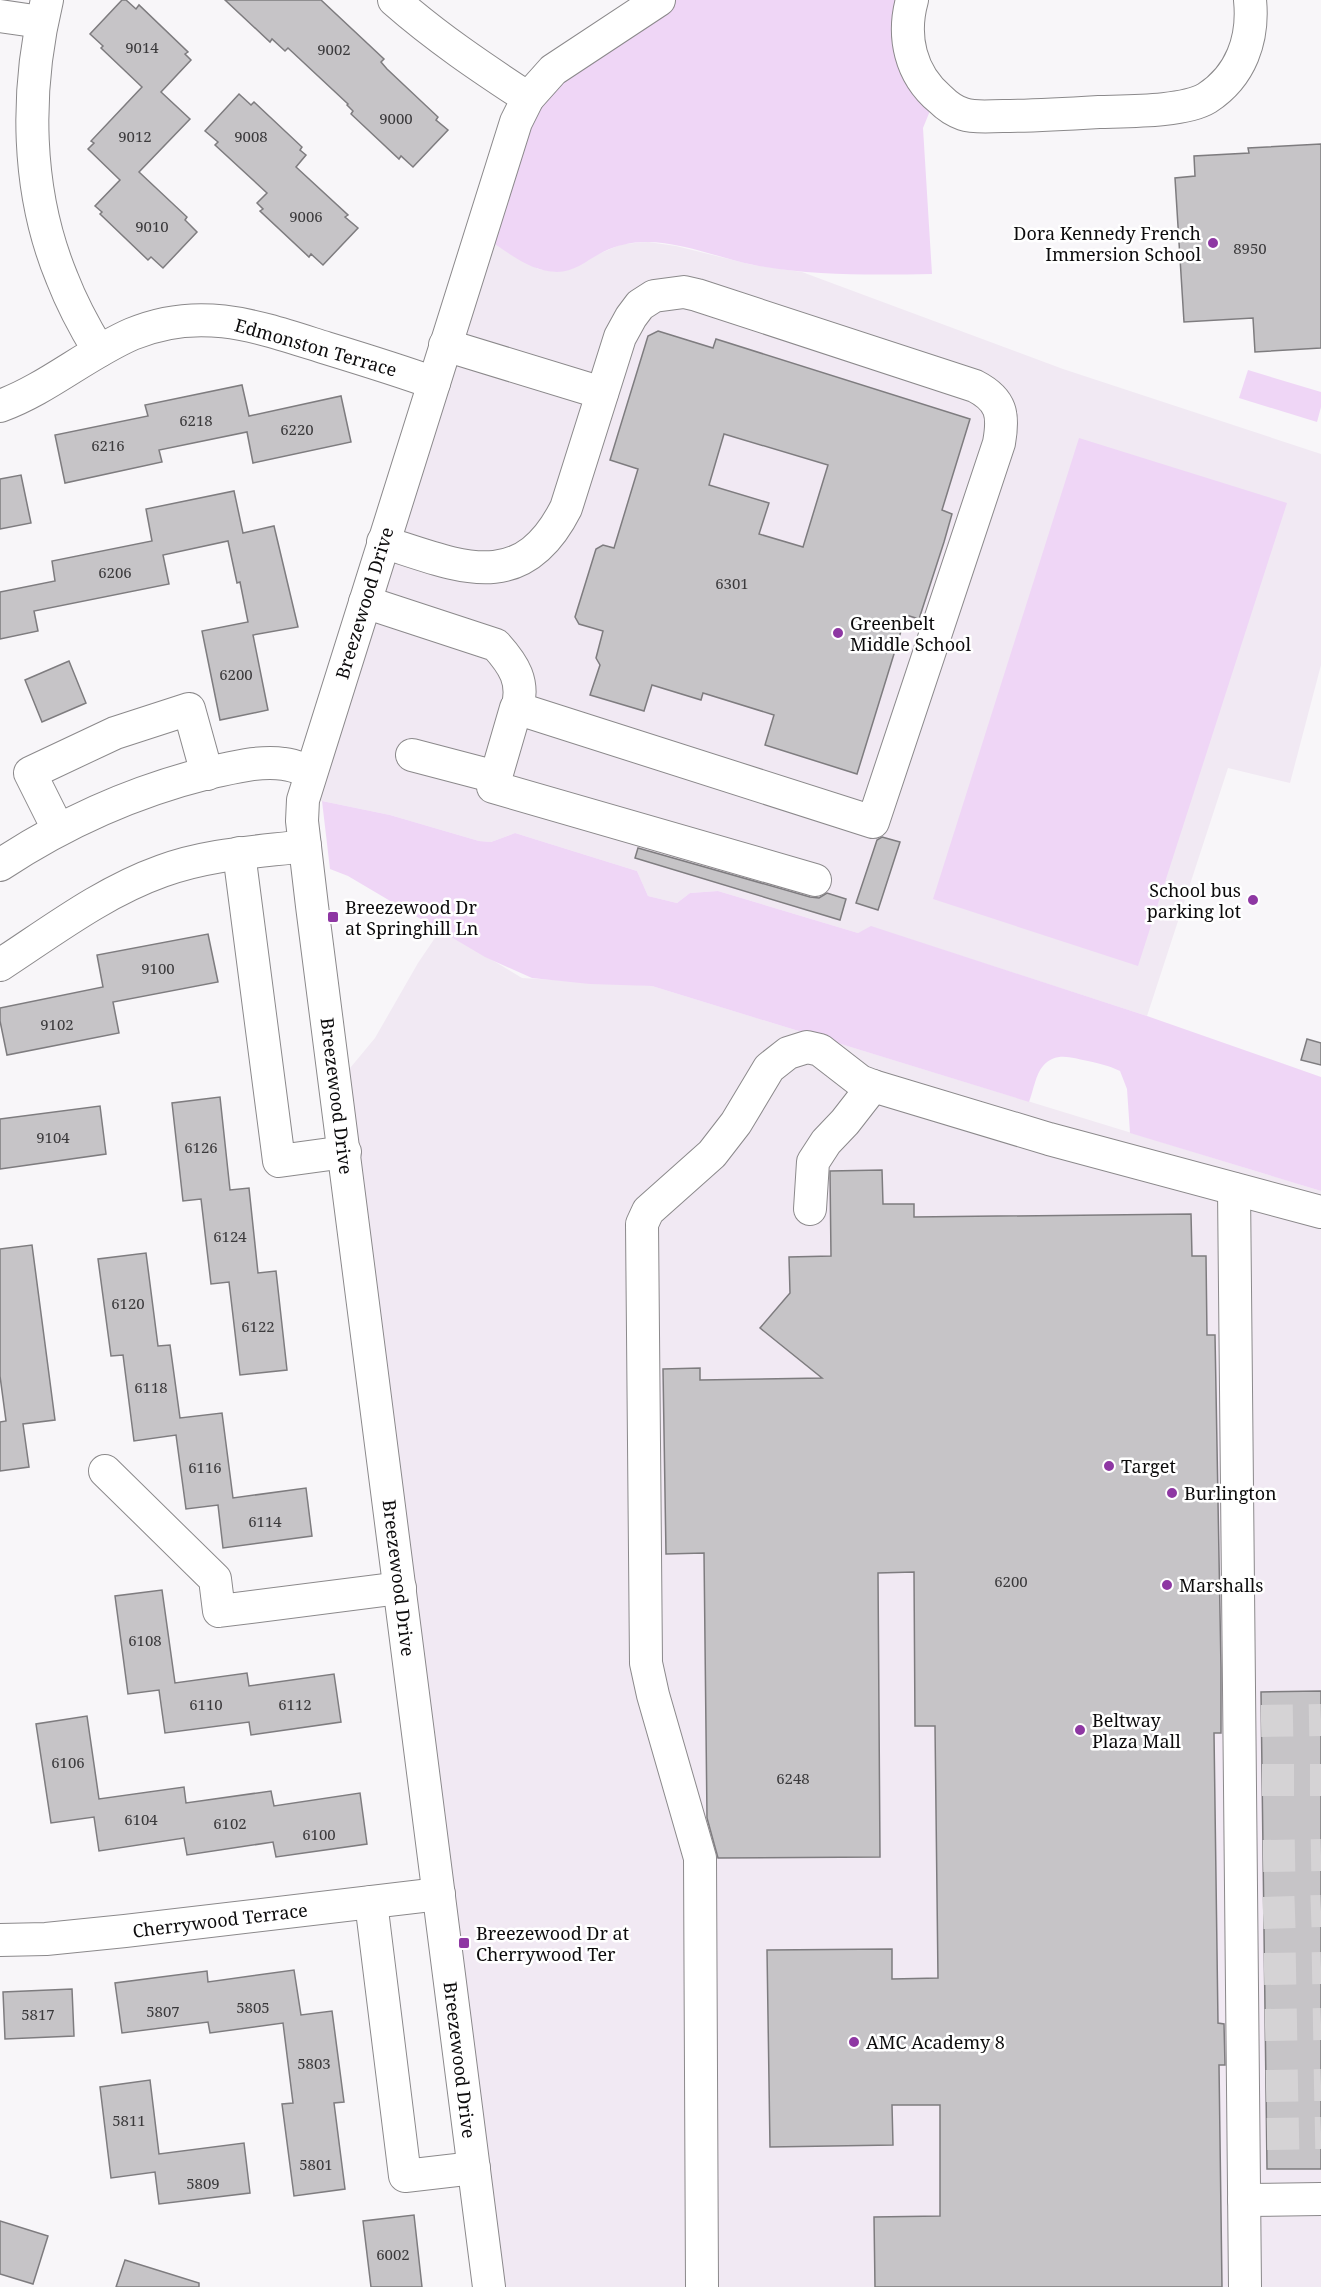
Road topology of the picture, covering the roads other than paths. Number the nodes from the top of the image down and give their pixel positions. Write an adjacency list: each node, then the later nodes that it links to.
1 (394, 0): 7 (street)
2 (659, 0): 7 (street, Breezewood Drive)
3 (912, 0): 4 (street)
4 (1250, 0)
5 (44, 11): 6 (street); 9 (street)
6 (0, 16)
7 (528, 98): 8 (street, Breezewood Drive)
8 (446, 345): 10 (street, Breezewood Drive); 11 (street)
9 (99, 351): 10 (street, Edmonston Terrace); 12 (street, Edmonston Terrace)
10 (434, 383): 13 (street, Breezewood Drive)
11 (603, 393): 13 (street); 15 (street)
12 (0, 406)
13 (383, 542): 14 (street, Breezewood Drive)
14 (365, 602): 15 (street); 17 (street, Breezewood Drive)
15 (517, 709): 19 (street)
16 (412, 754): 19 (street)
17 (310, 772): 18 (street); 21 (street, Breezewood Drive)
18 (207, 774): 20 (street); 20 (street)
19 (496, 777): 24 (street)
20 (58, 829): 23 (street)
21 (305, 846): 22 (street); 27 (street, Breezewood Drive)
22 (239, 854): 25 (street); 27 (street)
23 (0, 865)
24 (815, 880)
25 (0, 965)
26 (873, 1086): 28 (street); 29 (street); 40 (street)
27 (345, 1152): 32 (street, Breezewood Drive)
28 (1234, 1189): 30 (street); 38 (street)
29 (810, 1209)
30 (1321, 1212)
31 (105, 1471): 32 (street)
32 (400, 1588): 33 (street, Breezewood Drive)
33 (439, 1894): 34 (street, Cherrywood Terrace); 36 (street, Breezewood Drive)
34 (371, 1902): 35 (street, Cherrywood Terrace); 36 (street)
35 (0, 1940)
36 (474, 2168): 39 (street, Breezewood Drive)
37 (1321, 2199): 38 (street)
38 (1244, 2200): 41 (street)
39 (489, 2287)
40 (702, 2287)
41 (1245, 2287)

